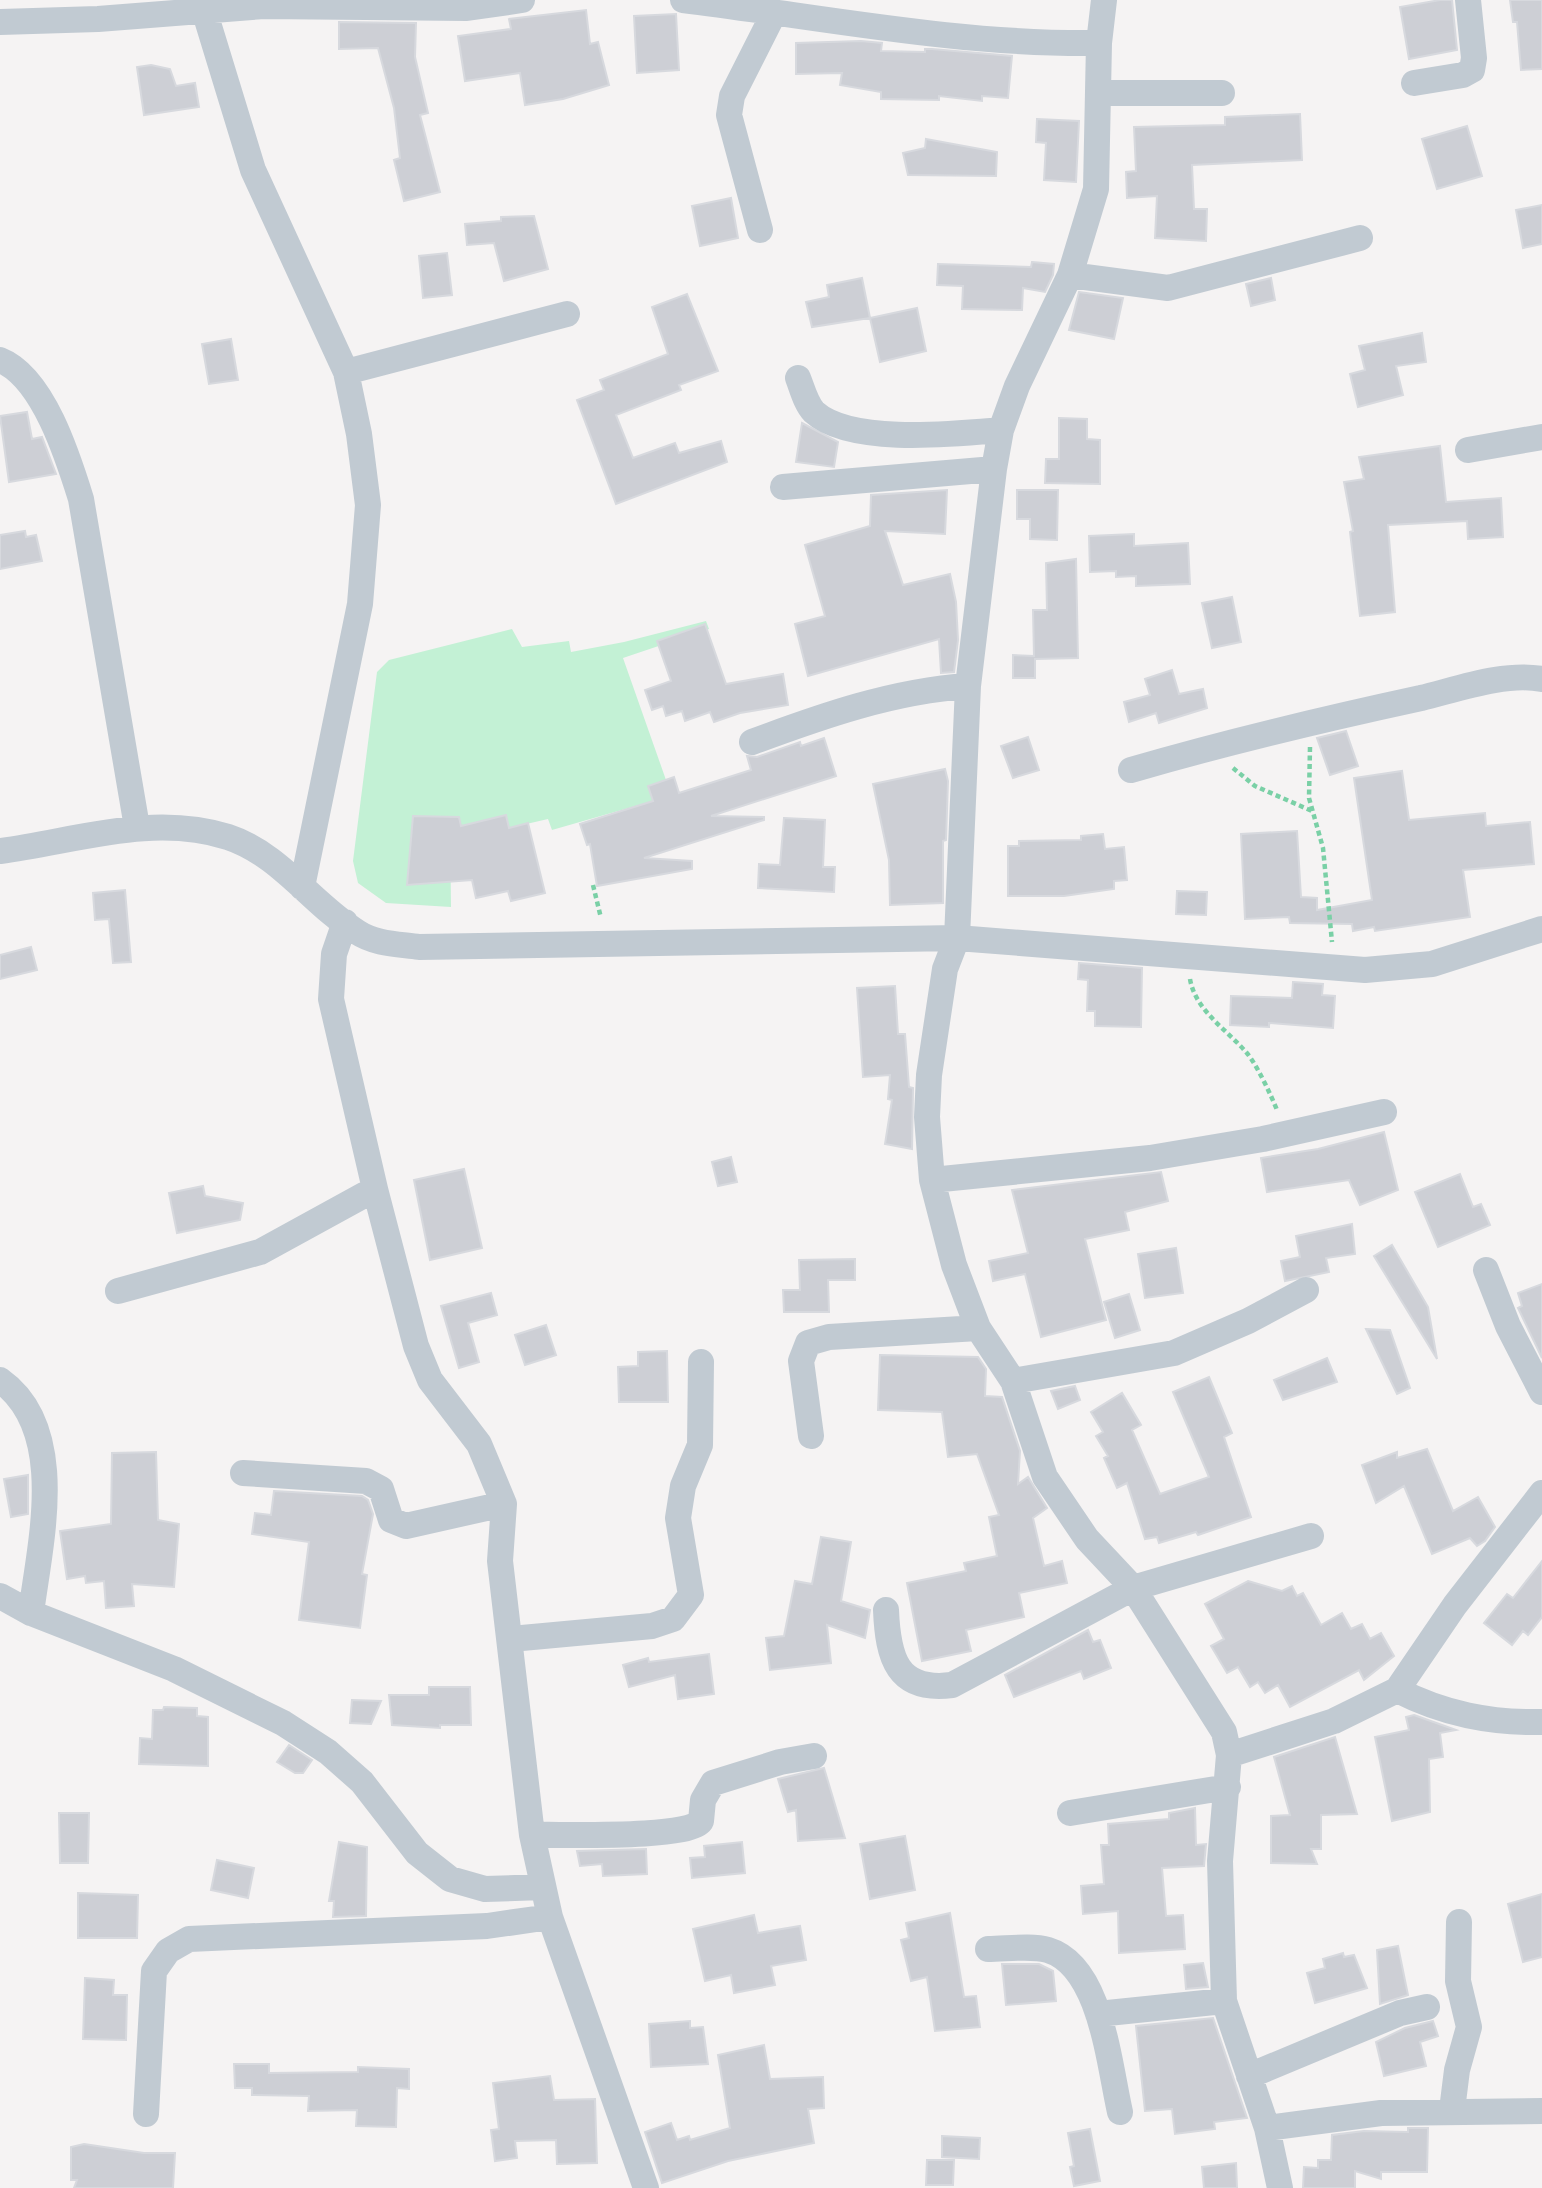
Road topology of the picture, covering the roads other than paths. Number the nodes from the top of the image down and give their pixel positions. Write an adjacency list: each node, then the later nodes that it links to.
1 (517, 0): 6 (street)
2 (683, 0): 5 (street)
3 (1104, 0): 9 (street)
4 (1468, 0): 10 (street)
5 (731, 3): 7 (street)
6 (203, 6): 8 (street); 18 (street)
7 (774, 13): 9 (street); 13 (street)
8 (0, 22)
9 (1099, 43): 11 (street)
10 (1414, 83)
11 (1100, 93): 12 (street); 15 (street)
12 (1222, 93)
13 (760, 230)
14 (1360, 238): 15 (street)
15 (1070, 275): 20 (street)
16 (568, 314): 18 (street)
17 (0, 360): 29 (street)
18 (346, 372): 31 (street)
19 (798, 378): 20 (street)
20 (1001, 430): 23 (street)
21 (1542, 437): 22 (street)
22 (1468, 450)
23 (994, 469): 24 (street); 26 (street)
24 (783, 487)
25 (1542, 679): 28 (street)
26 (968, 686): 27 (street); 34 (street)
27 (752, 742)
28 (1131, 771)
29 (137, 827): 30 (street); 31 (street)
30 (0, 850)
31 (302, 887): 32 (street)
32 (345, 922): 34 (street); 37 (street)
33 (1542, 929): 34 (street)
34 (957, 938): 36 (street)
35 (1384, 1112): 36 (street)
36 (932, 1180): 41 (street)
37 (375, 1189): 40 (street); 49 (street)
38 (1486, 1270): 45 (street)
39 (1306, 1290): 44 (street)
40 (118, 1291)
41 (978, 1328): 44 (street); 46 (street)
42 (701, 1362): 54 (street)
43 (0, 1380): 52 (street)
44 (1013, 1381): 51 (street)
45 (1542, 1392)
46 (811, 1436)
47 (243, 1473): 49 (street)
48 (1542, 1493): 55 (street)
49 (504, 1504): 54 (street)
50 (1311, 1536): 51 (street)
51 (1133, 1588): 53 (street); 57 (street)
52 (12, 1606): 62 (street)
53 (886, 1610)
54 (511, 1639): 61 (street)
55 (1397, 1690): 56 (street); 57 (street)
56 (1542, 1722)
57 (1229, 1755): 59 (street)
58 (814, 1756): 61 (street)
59 (1228, 1787): 60 (street); 66 (street)
60 (1070, 1813)
61 (532, 1835): 62 (street)
62 (543, 1886): 63 (street)
63 (550, 1917): 73 (street); 75 (street)
64 (1459, 1922): 70 (street)
65 (988, 1949): 68 (street)
66 (1224, 2001): 68 (street); 69 (street)
67 (1427, 2007): 69 (street)
68 (1098, 2014): 72 (street)
69 (1249, 2076): 74 (street)
70 (1452, 2110): 71 (street); 74 (street)
71 (1542, 2111)
72 (1120, 2112)
73 (146, 2114)
74 (1267, 2129): 76 (street)
75 (646, 2188)
76 (1280, 2188)

